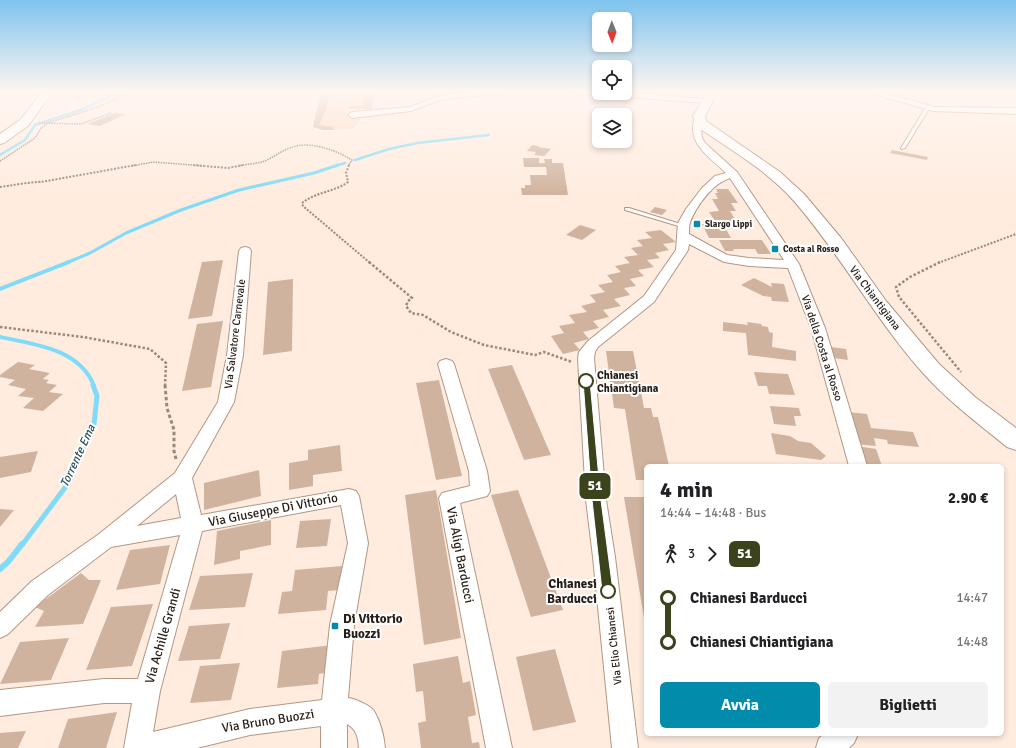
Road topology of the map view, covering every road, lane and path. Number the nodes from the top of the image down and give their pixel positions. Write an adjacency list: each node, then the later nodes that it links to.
1 (20, 126): 6 (main road)
2 (44, 126): 8 (path)
3 (697, 126): 9 (street, Via della Costa al Rosso)
4 (704, 126): 20 (main road, Via Chiantigiana)
5 (916, 126): 7 (lane)
6 (0, 140)
7 (902, 148)
8 (0, 161)
9 (733, 174): 12 (street); 15 (street, Via della Costa al Rosso)
10 (0, 187): 17 (path)
11 (627, 210): 12 (lane)
12 (684, 231): 15 (street); 17 (street)
13 (1016, 234): 19 (path)
14 (245, 251): 22 (street, Via Salvatore Carnevale)
15 (793, 264): 21 (street, Via della Costa al Rosso)
16 (0, 327): 22 (path)
17 (586, 358): 35 (street, Via Elio Chianesi)
18 (446, 364): 34 (street, Via Aligi Barducci)
19 (961, 373)
20 (1016, 441)
21 (857, 464)
22 (182, 478): 23 (street); 24 (street, Via Salvatore Carnevale)
23 (193, 526): 24 (street, Via Giuseppe Di Vittorio); 26 (street, Via Achille Grandi); 28 (street, Via Giuseppe Di Vittorio)
24 (106, 540): 25 (street, Via Giuseppe Di Vittorio)
25 (0, 627)
26 (147, 691): 27 (street); 30 (street, Via Achille Grandi)
27 (0, 703)
28 (334, 711): 31 (street, Via Bruno Buozzi); 32 (street, Via Giuseppe Di Vittorio); 33 (street, Via Bruno Buozzi)
29 (843, 736): 36 (street)
30 (137, 748)
31 (142, 748)
32 (334, 748)
33 (372, 748)
34 (499, 748)
35 (625, 748)
36 (829, 748)

